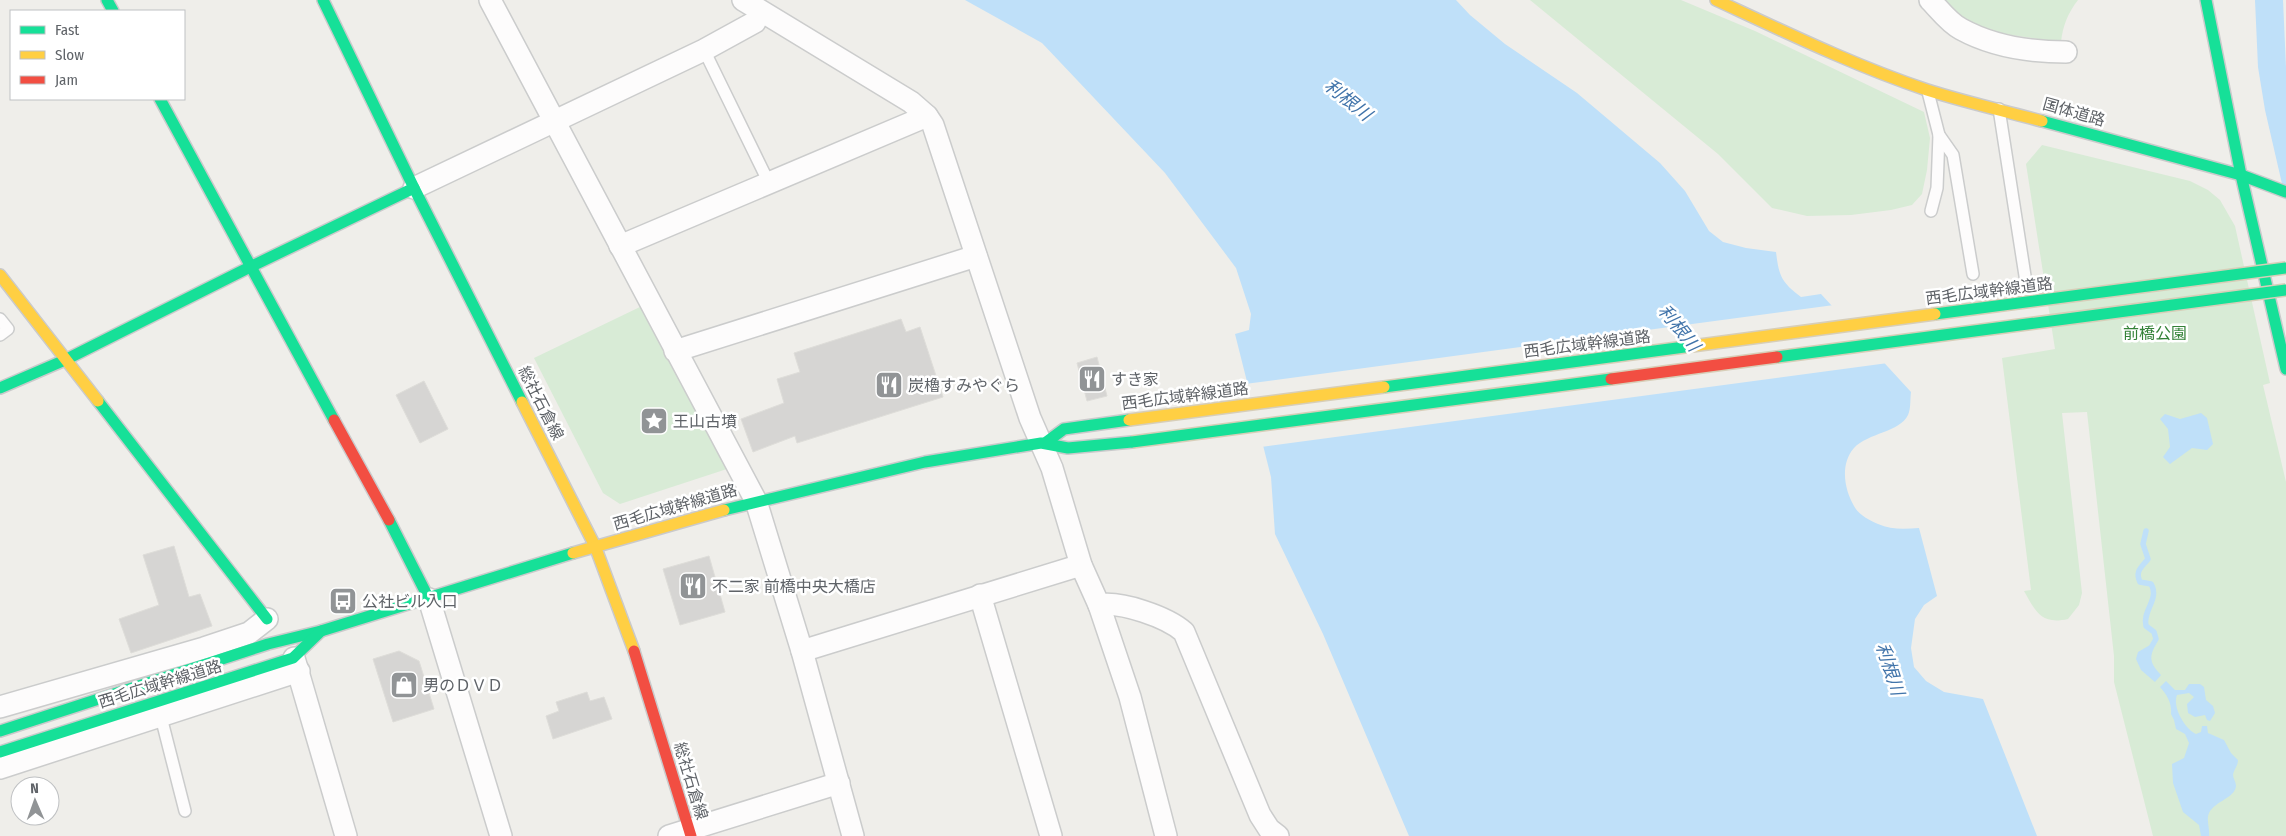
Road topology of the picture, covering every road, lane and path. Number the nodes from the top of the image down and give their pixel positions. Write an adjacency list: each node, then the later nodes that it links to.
1 (323, 0): 18 (main road, 総社石倉線)
2 (490, 0): 14 (street)
3 (742, 0): 7 (street)
4 (1716, 0): 10 (main road, 国体道路)
5 (1930, 0): 9 (street)
6 (2206, 0): 16 (main road)
7 (760, 11): 8 (street); 13 (street)
8 (704, 50): 14 (street); 17 (lane)
9 (2066, 52)
10 (1928, 90): 12 (main road, 国体道路); 15 (lane)
11 (161, 100): 23 (main road)
12 (1999, 108): 16 (main road, 国体道路); 24 (lane)
13 (927, 116): 17 (street); 22 (street)
14 (554, 121): 18 (street); 21 (street)
15 (1939, 135): 20 (lane); 26 (lane)
16 (2241, 175): 19 (main road, 国体道路); 33 (main road)
17 (769, 183): 21 (street)
18 (414, 188): 23 (main road); 37 (main road, 総社石倉線)
19 (2283, 191)
20 (1931, 210)
21 (620, 246): 31 (street)
22 (976, 256): 31 (street); 35 (street)
23 (252, 266): 32 (main road); 40 (main road)
24 (2221, 268)
25 (2286, 268): 35 (main road, 西毛広域幹線道路, bridge)
26 (1973, 274)
27 (0, 275): 32 (main road)
28 (2286, 290): 35 (main road, 西毛広域幹線道路, bridge)
29 (0, 319): 30 (lane)
30 (0, 335)
31 (675, 351): 36 (street)
32 (65, 360): 34 (main road); 42 (main road)
33 (2286, 369)
34 (0, 388)
35 (1043, 443): 36 (main road, 西毛広域幹線道路); 38 (street)
36 (756, 501): 37 (main road, 西毛広域幹線道路); 44 (street)
37 (595, 546): 40 (main road, 西毛広域幹線道路); 53 (main road, 総社石倉線)
38 (1081, 565): 39 (street); 41 (street)
39 (980, 595): 44 (street); 58 (street)
40 (429, 599): 43 (main road, 西毛広域幹線道路); 56 (street)
41 (1099, 605): 54 (street); 59 (street)
42 (268, 618): 46 (street)
43 (321, 631): 45 (main road, 西毛広域幹線道路); 48 (main road, 西毛広域幹線道路)
44 (802, 651): 51 (street)
45 (296, 664): 47 (street); 49 (main road, 西毛広域幹線道路); 55 (street)
46 (0, 707)
47 (161, 717): 50 (street); 52 (lane)
48 (0, 731)
49 (0, 752)
50 (0, 768)
51 (839, 783): 53 (street); 57 (street)
52 (185, 812)
53 (683, 834)
54 (1161, 835)
55 (346, 836)
56 (501, 836)
57 (853, 836)
58 (1050, 836)
59 (1278, 836)

